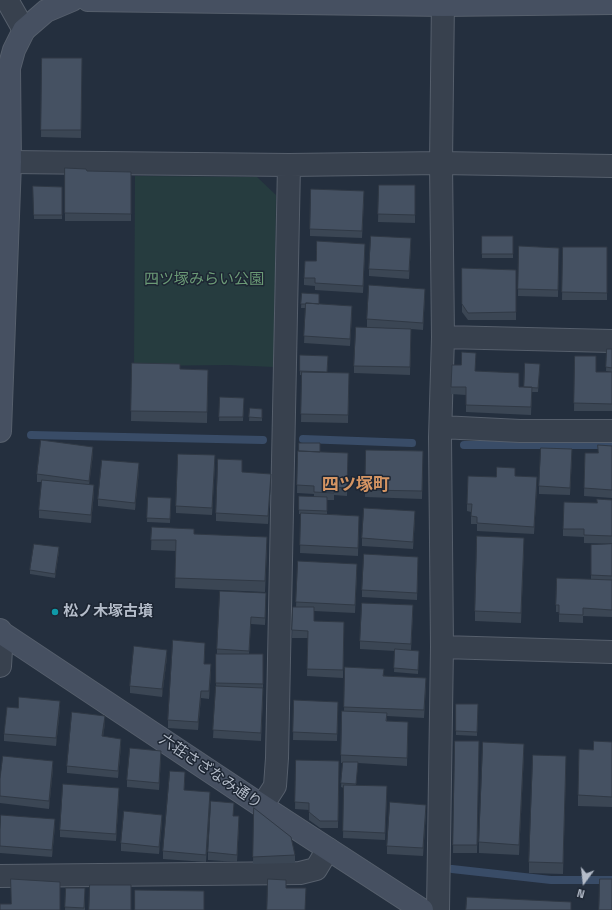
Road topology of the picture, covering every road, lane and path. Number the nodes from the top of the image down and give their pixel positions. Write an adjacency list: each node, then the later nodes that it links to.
1 (7, 0): 6 (street)
2 (72, 0): 6 (street)
3 (88, 0): 4 (street)
4 (443, 2): 5 (street); 9 (street)
5 (612, 3)
6 (24, 30): 7 (street)
7 (4, 68): 8 (street)
8 (10, 162): 10 (street); 15 (street)
9 (441, 163): 10 (street); 11 (street); 12 (street)
10 (289, 165): 21 (street)
11 (612, 166)
12 (443, 337): 13 (street); 14 (street)
13 (612, 341)
14 (441, 427): 16 (street); 18 (street)
15 (0, 431)
16 (612, 431)
17 (1, 632): 20 (street); 21 (street, 六荘さざなみ通り)
18 (442, 647): 19 (street); 25 (street)
19 (612, 652)
20 (0, 666)
21 (262, 806): 22 (street, 六荘さざなみ通り)
22 (328, 849): 23 (street); 24 (street, 六荘さざなみ通り)
23 (0, 876)
24 (422, 910)
25 (438, 910)

